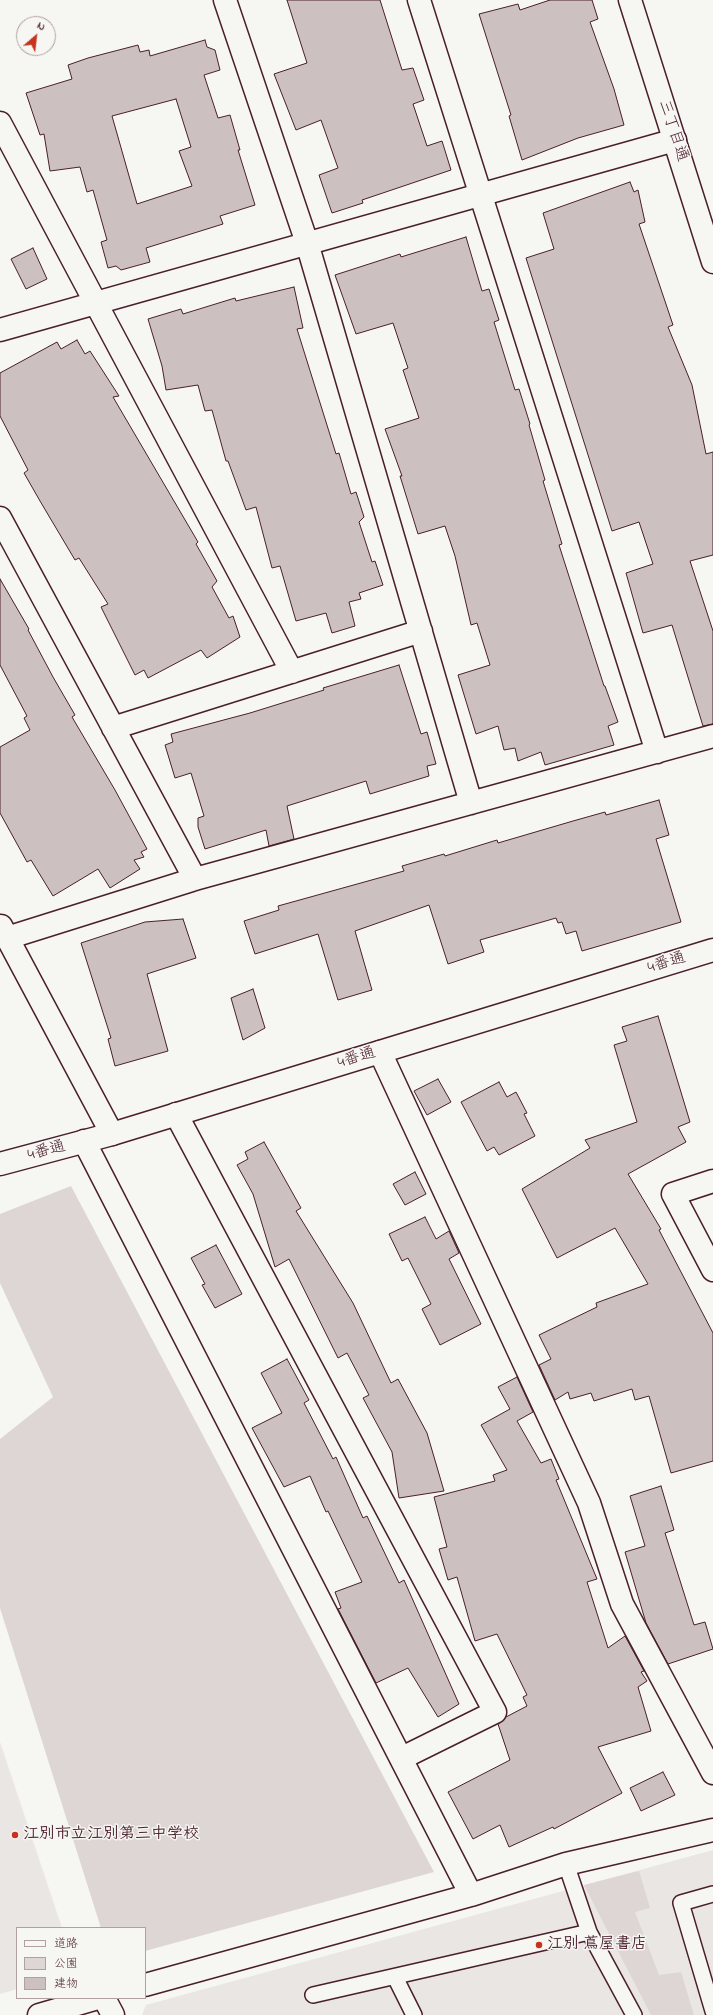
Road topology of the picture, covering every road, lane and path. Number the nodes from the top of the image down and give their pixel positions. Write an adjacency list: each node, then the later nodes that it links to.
1 (225, 0): 7 (street)
2 (419, 0): 6 (street)
3 (630, 0): 5 (street, 三丁目通)
4 (0, 123): 9 (street)
5 (675, 140): 6 (street); 8 (street, 三丁目通)
6 (481, 194): 7 (street); 16 (street)
7 (307, 244): 9 (street); 12 (street)
8 (713, 262)
9 (95, 304): 10 (street); 13 (street)
10 (0, 330)
11 (0, 518): 14 (street)
12 (421, 631): 13 (street); 17 (street)
13 (292, 672): 14 (street)
14 (113, 728): 18 (street)
15 (713, 736): 16 (street)
16 (657, 752): 17 (street)
17 (471, 803): 18 (street)
18 (195, 879): 19 (street)
19 (3, 931): 23 (street)
20 (713, 950): 21 (street, 4番通)
21 (380, 1052): 22 (street, 4番通); 29 (street)
22 (176, 1114): 23 (street, 4番通); 28 (street)
23 (112, 1134): 24 (street, 4番通)
24 (84, 1141): 25 (street, 4番通); 28 (street)
25 (0, 1164)
26 (713, 1181): 27 (street)
27 (713, 1270)
28 (402, 1758): 33 (street)
29 (713, 1773)
30 (713, 1830): 31 (street)
31 (566, 1864): 33 (street); 34 (lane)
32 (713, 1894): 40 (lane)
33 (471, 1895): 36 (street)
34 (589, 1932): 35 (lane); 44 (lane)
35 (395, 1977): 37 (lane); 43 (lane)
36 (146, 1985)
37 (313, 1995)
38 (95, 1999): 41 (street)
39 (105, 1999): 42 (street)
40 (713, 2011)
41 (39, 2015)
42 (113, 2015)
43 (414, 2015)
44 (634, 2015)

